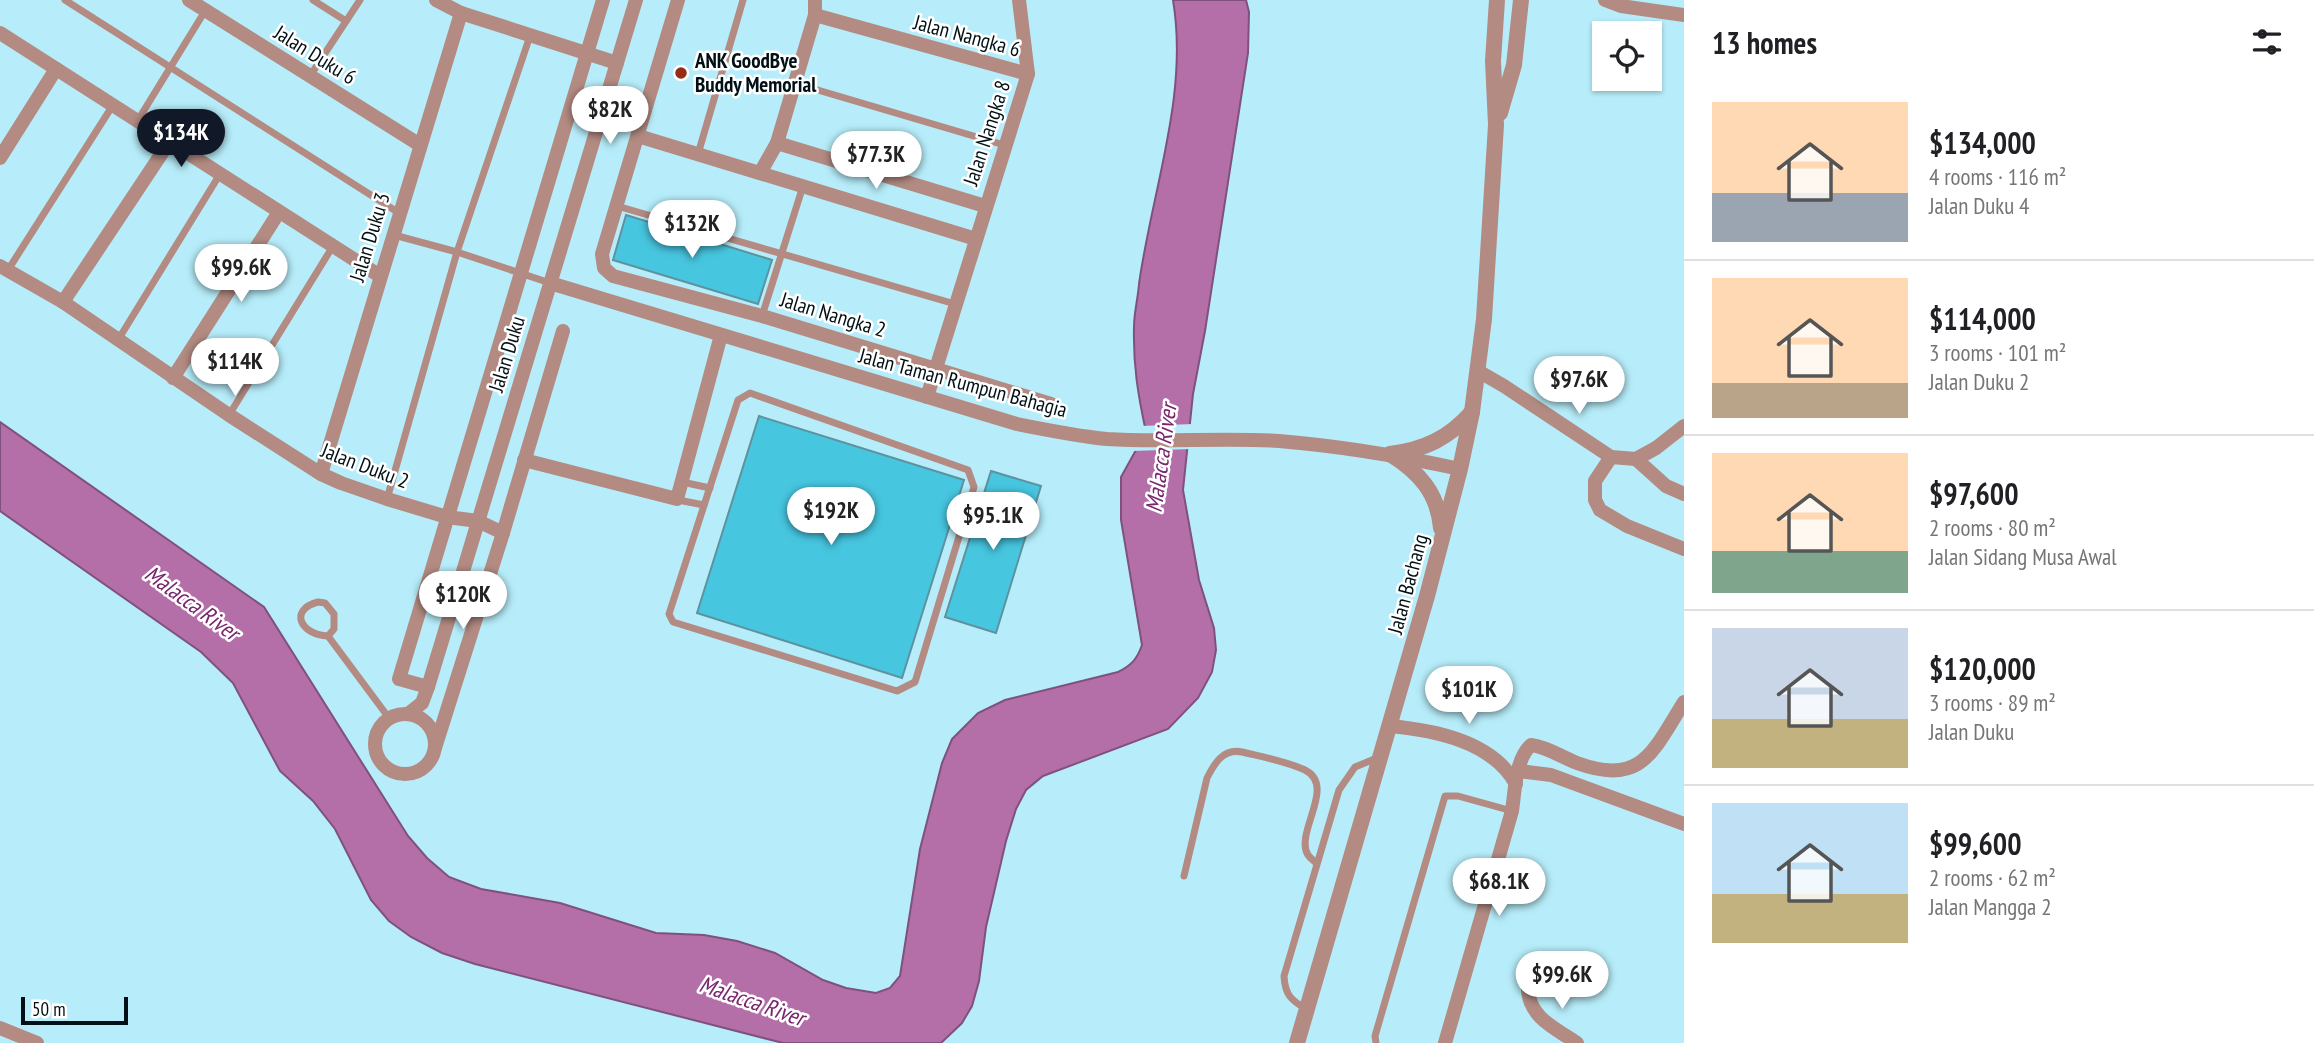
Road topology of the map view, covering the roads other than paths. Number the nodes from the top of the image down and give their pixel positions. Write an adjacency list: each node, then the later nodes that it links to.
1 (65, 0): 23 (lane)
2 (189, 0): 15 (street, Jalan Duku 6)
3 (313, 0): 18 (lane)
4 (360, 0): 18 (lane)
5 (436, 0): 16 (street)
6 (603, 0): 21 (street)
7 (636, 0): 22 (street, Jalan Duku)
8 (677, 0): 31 (street)
9 (743, 0): 36 (lane)
10 (1019, 0): 25 (street, Jalan Nangka 8)
11 (1497, 0): 30 (street, Jalan Bachang)
12 (1521, 0): 30 (street, Jalan Bachang)
13 (1605, 0): 17 (street)
14 (815, 6): 25 (street, Jalan Nangka 6); 27 (street)
15 (205, 11): 23 (lane); 26 (street, Jalan Duku 6)
16 (461, 13): 20 (street); 34 (street, Jalan Duku 3)
17 (1684, 15)
18 (346, 21): 26 (lane)
19 (0, 33): 24 (street)
20 (530, 36): 21 (street); 48 (lane)
21 (586, 54): 22 (street); 51 (street)
22 (617, 62): 53 (street, Jalan Duku)
23 (169, 67): 29 (lane); 44 (lane)
24 (56, 69): 28 (street); 37 (street)
25 (1028, 74): 35 (street, Jalan Nangka 8)
26 (309, 77): 34 (street, Jalan Duku 6)
27 (794, 83): 33 (street); 35 (lane)
28 (113, 104): 29 (street); 50 (lane)
29 (138, 120): 32 (street)
30 (1496, 125): 61 (street, Jalan Bachang)
31 (638, 136): 36 (street); 41 (street)
32 (170, 141): 39 (street); 54 (street)
33 (777, 143): 38 (street); 42 (street)
34 (420, 145): 44 (street, Jalan Duku 3)
35 (1004, 145): 42 (street, Jalan Nangka 8)
36 (698, 154): 38 (street)
37 (0, 158)
38 (760, 173): 40 (street)
39 (220, 174): 43 (street); 59 (lane)
40 (803, 186): 46 (street); 49 (lane)
41 (617, 206): 49 (lane); 56 (street, Jalan Nangka 2)
42 (985, 206): 46 (street, Jalan Nangka 8)
43 (279, 212): 47 (street); 62 (street)
44 (400, 213): 45 (street, Jalan Duku 3)
45 (393, 234): 48 (lane); 52 (street, Jalan Duku 3)
46 (976, 239): 55 (street, Jalan Nangka 8)
47 (333, 246): 52 (street); 66 (lane)
48 (457, 252): 51 (lane); 77 (lane)
49 (782, 254): 55 (lane); 56 (lane)
50 (4, 268): 54 (street, Jalan Duku 2)
51 (522, 274): 53 (lane); 80 (street)
52 (380, 276): 73 (street, Jalan Duku 3)
53 (550, 283): 58 (street, Jalan Taman Rumpun Bahagia); 81 (street, Jalan Duku)
54 (63, 302): 59 (street, Jalan Duku 2)
55 (956, 304): 60 (street, Jalan Nangka 8)
56 (762, 316): 60 (street, Jalan Nangka 2)
57 (563, 331): 71 (street)
58 (721, 335): 63 (street, Jalan Taman Rumpun Bahagia); 74 (street)
59 (118, 341): 62 (street, Jalan Duku 2)
60 (936, 368): 63 (street, Jalan Nangka 8); 64 (street, Jalan Nangka 2)
61 (1478, 371): 65 (street, Jalan Bachang); 69 (street)
62 (173, 377): 66 (street, Jalan Duku 2)
63 (927, 397): 68 (street, Jalan Taman Rumpun Bahagia)
64 (1051, 404)
65 (1472, 412): 68 (street); 72 (street, Jalan Bachang)
66 (229, 415): 73 (street, Jalan Duku 2)
67 (1684, 426): 70 (street)
68 (1390, 454): 72 (street, Jalan Taman Rumpun Bahagia); 83 (street)
69 (1611, 457): 70 (street); 84 (street)
70 (1636, 459): 76 (street)
71 (524, 460): 78 (street); 82 (street)
72 (1460, 469): 83 (street, Jalan Bachang)
73 (321, 474): 77 (street, Jalan Duku 2)
74 (681, 482): 75 (lane); 78 (street)
75 (710, 488): 79 (lane); 79 (lane)
76 (1684, 494)
77 (387, 499): 80 (street, Jalan Duku 2)
78 (677, 499): 79 (lane)
79 (704, 505)
80 (447, 516): 81 (street, Jalan Duku 2); 86 (street)
81 (478, 521): 82 (street, Jalan Duku 2); 86 (street, Jalan Duku)
82 (503, 533): 91 (street)
83 (1441, 541): 90 (street, Jalan Bachang)
84 (1684, 549)
85 (328, 636): 85 (lane); 89 (lane)
86 (428, 687): 88 (street, Jalan Duku)
87 (1684, 702): 93 (street)
88 (408, 714): 89 (street); 91 (street)
89 (389, 718): 91 (street)
90 (1389, 726): 92 (street, Jalan Bachang); 93 (street)
91 (435, 748)
92 (1380, 758): 96 (lane); 99 (street, Jalan Bachang)
93 (1517, 778): 94 (street); 95 (street)
94 (1512, 811): 103 (lane); 104 (street)
95 (1684, 824)
96 (1316, 863): 97 (lane); 99 (lane)
97 (1184, 876)
98 (1528, 989): 105 (street)
99 (1307, 1009): 102 (street, Jalan Bachang)
100 (0, 1028): 101 (street)
101 (37, 1043)
102 (1297, 1043)
103 (1376, 1043)
104 (1445, 1043)
105 (1577, 1043)

